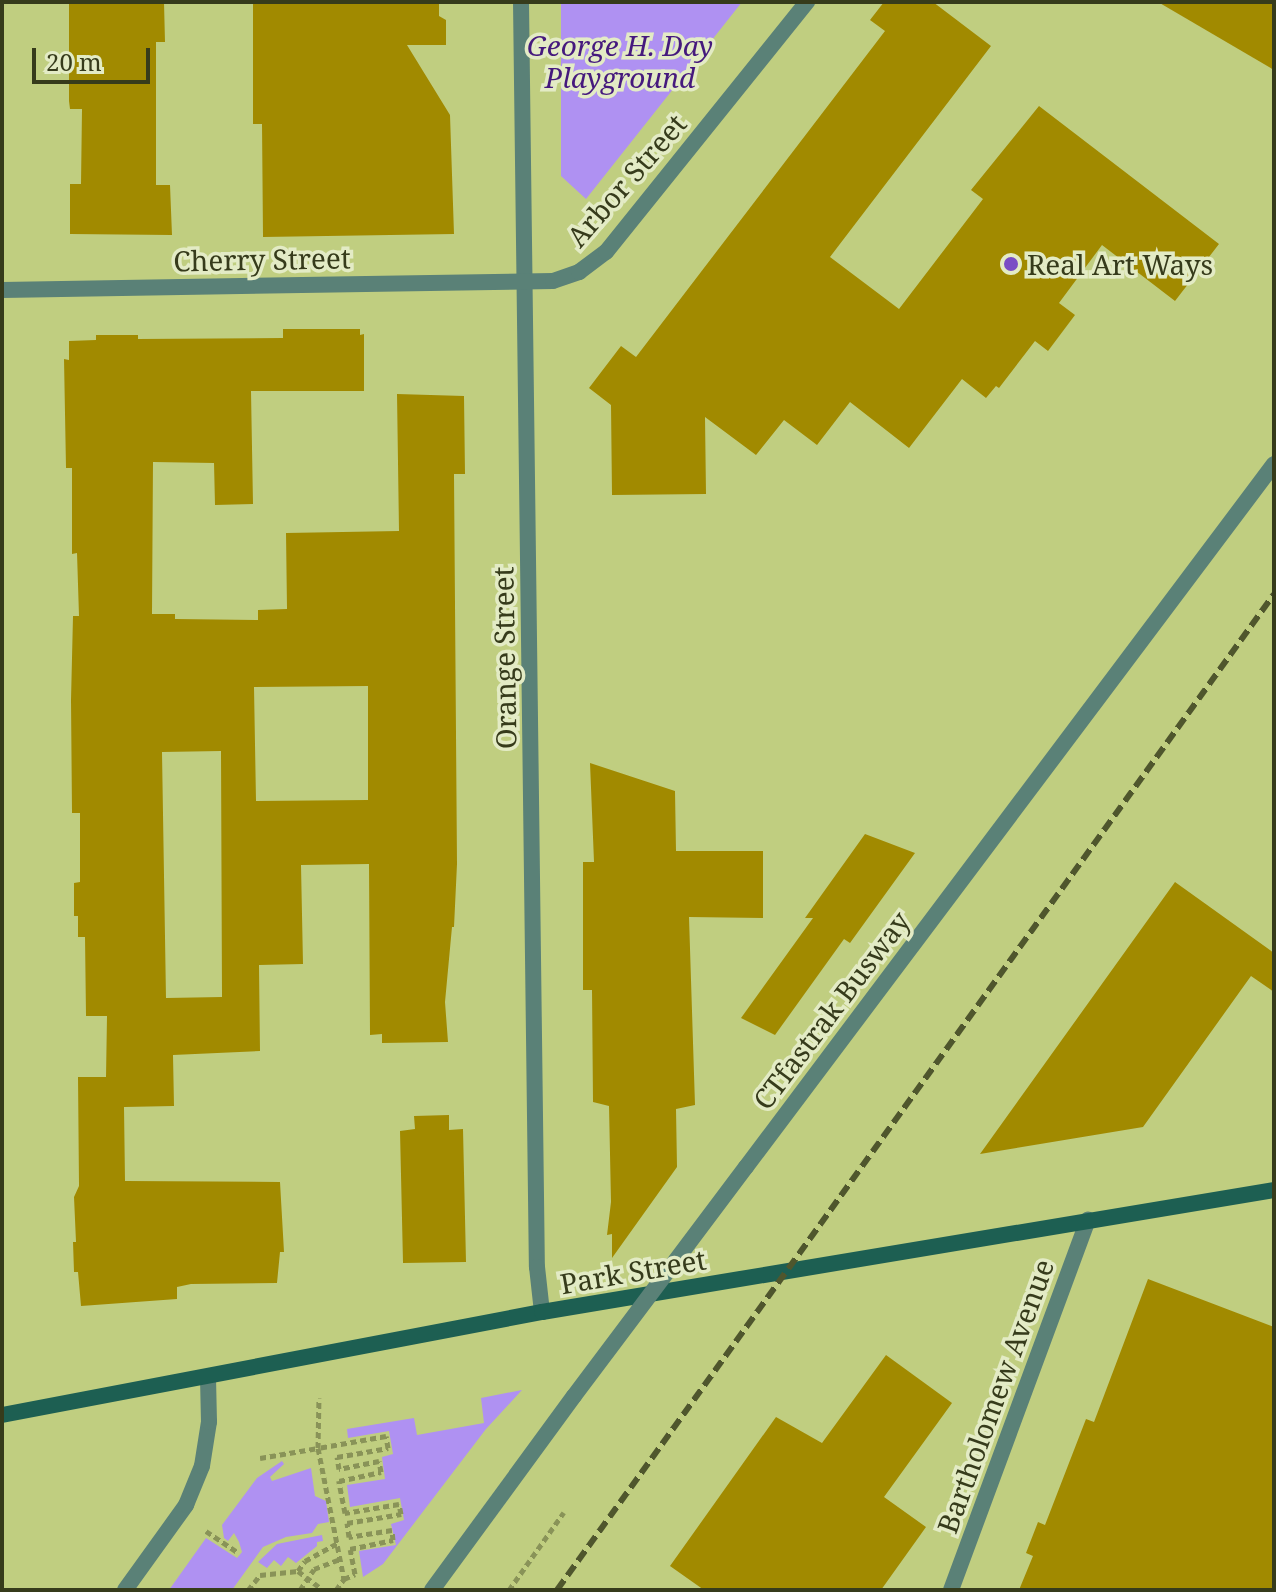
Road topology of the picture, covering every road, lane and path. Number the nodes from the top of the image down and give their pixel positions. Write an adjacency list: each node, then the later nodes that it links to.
1 (521, 2): 3 (street, Orange Street)
2 (807, 2): 3 (street, Arbor Street)
3 (524, 281): 4 (street, Cherry Street); 8 (street, Orange Street)
4 (2, 290)
5 (1274, 464): 27 (street, CTfastrak Busway, bridge)
6 (1274, 1190): 7 (main road, Park Street)
7 (1088, 1220): 8 (main road, Park Street); 29 (street, Bartholomew Avenue)
8 (542, 1312): 9 (main road, Park Street)
9 (208, 1377): 11 (main road, Park Street); 23 (street)
10 (319, 1398): 12 (path)
11 (2, 1415)
12 (318, 1448): 13 (path); 16 (path); 21 (path)
13 (260, 1458)
14 (564, 1512): 28 (path)
15 (206, 1531): 17 (path)
16 (337, 1543): 18 (path); 19 (path)
17 (237, 1552)
18 (340, 1559): 20 (path); 21 (path)
19 (298, 1571): 20 (path); 24 (path)
20 (308, 1579): 25 (path); 26 (path)
21 (344, 1579): 22 (path)
22 (338, 1589)
23 (125, 1590)
24 (248, 1590)
25 (300, 1590)
26 (323, 1590)
27 (432, 1590)
28 (509, 1590)
29 (951, 1590)

